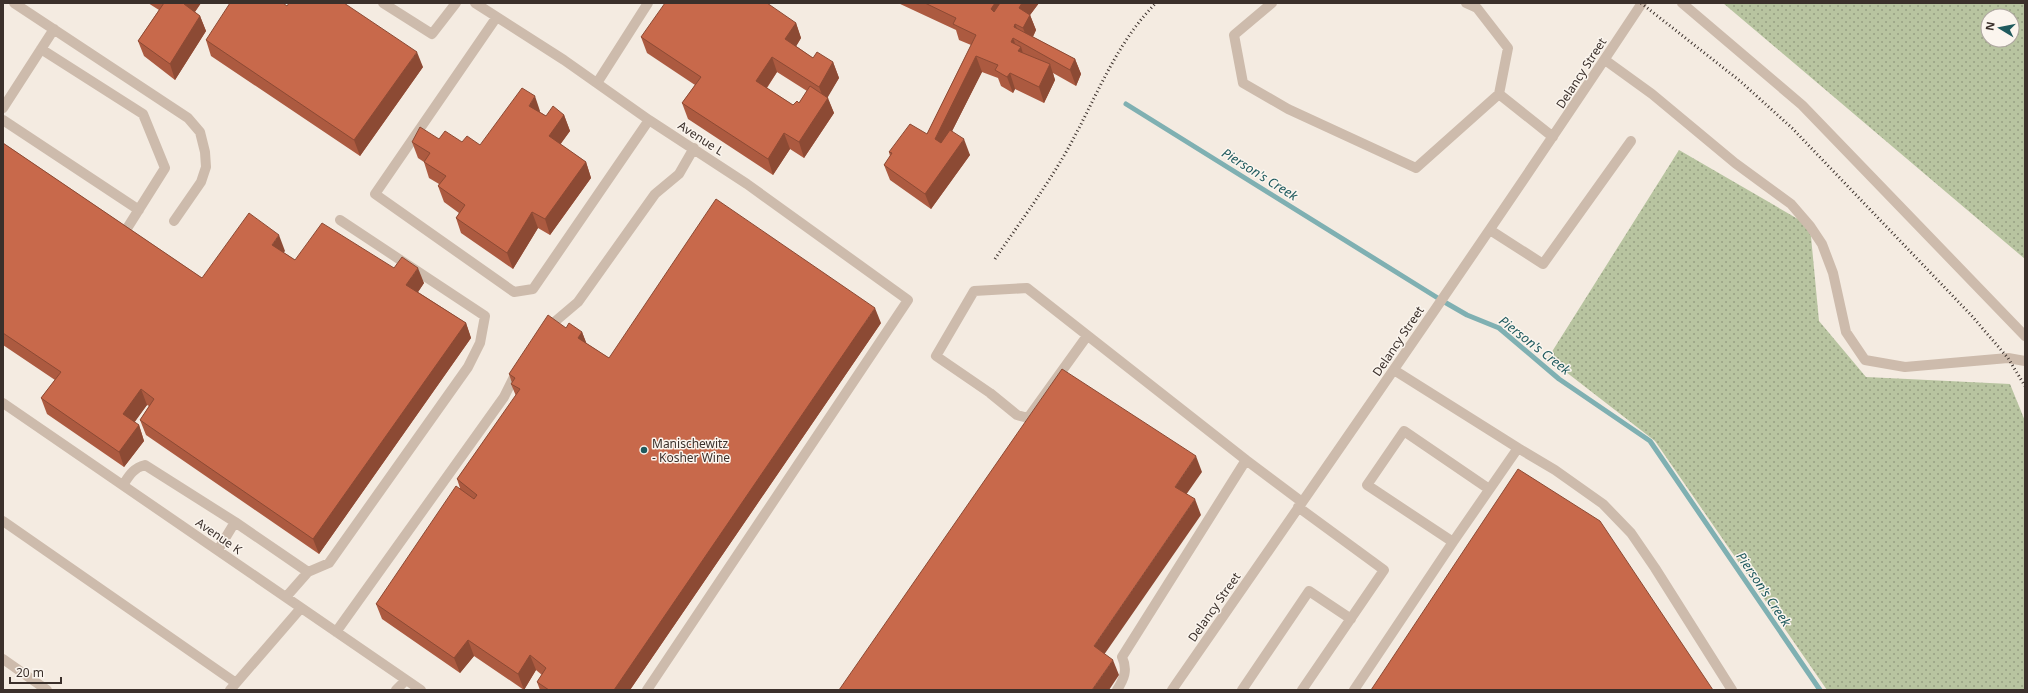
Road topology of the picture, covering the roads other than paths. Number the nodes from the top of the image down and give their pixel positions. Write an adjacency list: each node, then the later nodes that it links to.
1 (14, 3): 11 (street)
2 (383, 3): 3 (street)
3 (456, 3)
4 (476, 3): 10 (street, Avenue L)
5 (648, 3): 14 (street)
6 (1272, 3): 15 (street)
7 (1466, 3): 15 (street)
8 (1642, 3): 13 (street, Delancy Street)
9 (1682, 3): 29 (street)
10 (496, 18): 14 (street, Avenue L); 18 (street)
11 (54, 29): 12 (street); 24 (street)
12 (41, 49): 16 (street); 22 (street)
13 (1605, 60): 19 (street, Delancy Street); 30 (street)
14 (597, 83): 18 (street, Avenue L)
15 (1499, 94): 19 (street)
16 (3, 108)
17 (3, 120): 22 (street)
18 (649, 120): 21 (street, Avenue L)
19 (1553, 137): 26 (street, Delancy Street)
20 (1631, 141): 26 (street)
21 (694, 148): 27 (street); 54 (street, Avenue L)
22 (139, 210): 25 (street)
23 (340, 220): 43 (street)
24 (174, 221)
25 (126, 230)
26 (1490, 230): 32 (street, Delancy Street)
27 (541, 336)
28 (1087, 336): 28 (street); 35 (street)
29 (2025, 336)
30 (2025, 361)
31 (523, 362): 47 (street)
32 (1394, 370): 34 (street); 38 (street, Delancy Street)
33 (3, 403): 36 (street, Avenue K)
34 (1518, 448): 37 (street); 60 (street)
35 (1246, 460): 38 (street); 55 (street)
36 (123, 485): 40 (street); 42 (street, Avenue K)
37 (1489, 488): 41 (street); 41 (street)
38 (1300, 505): 46 (street); 56 (street, Delancy Street)
39 (3, 521): 50 (street)
40 (235, 522): 42 (street); 43 (street)
41 (1453, 542): 59 (street)
42 (218, 550): 44 (street, Avenue K)
43 (308, 572): 44 (street)
44 (286, 597): 45 (street, Avenue K)
45 (301, 608): 47 (street, Avenue K); 50 (street)
46 (1350, 618): 57 (street); 58 (street)
47 (336, 632): 49 (street, Avenue K)
48 (3, 659): 51 (street)
49 (406, 680): 52 (street); 53 (street, Avenue K)
50 (233, 687)
51 (46, 690)
52 (396, 690)
53 (421, 690)
54 (647, 690)
55 (1117, 690)
56 (1172, 690)
57 (1242, 690)
58 (1302, 690)
59 (1354, 690)
60 (1732, 690)

